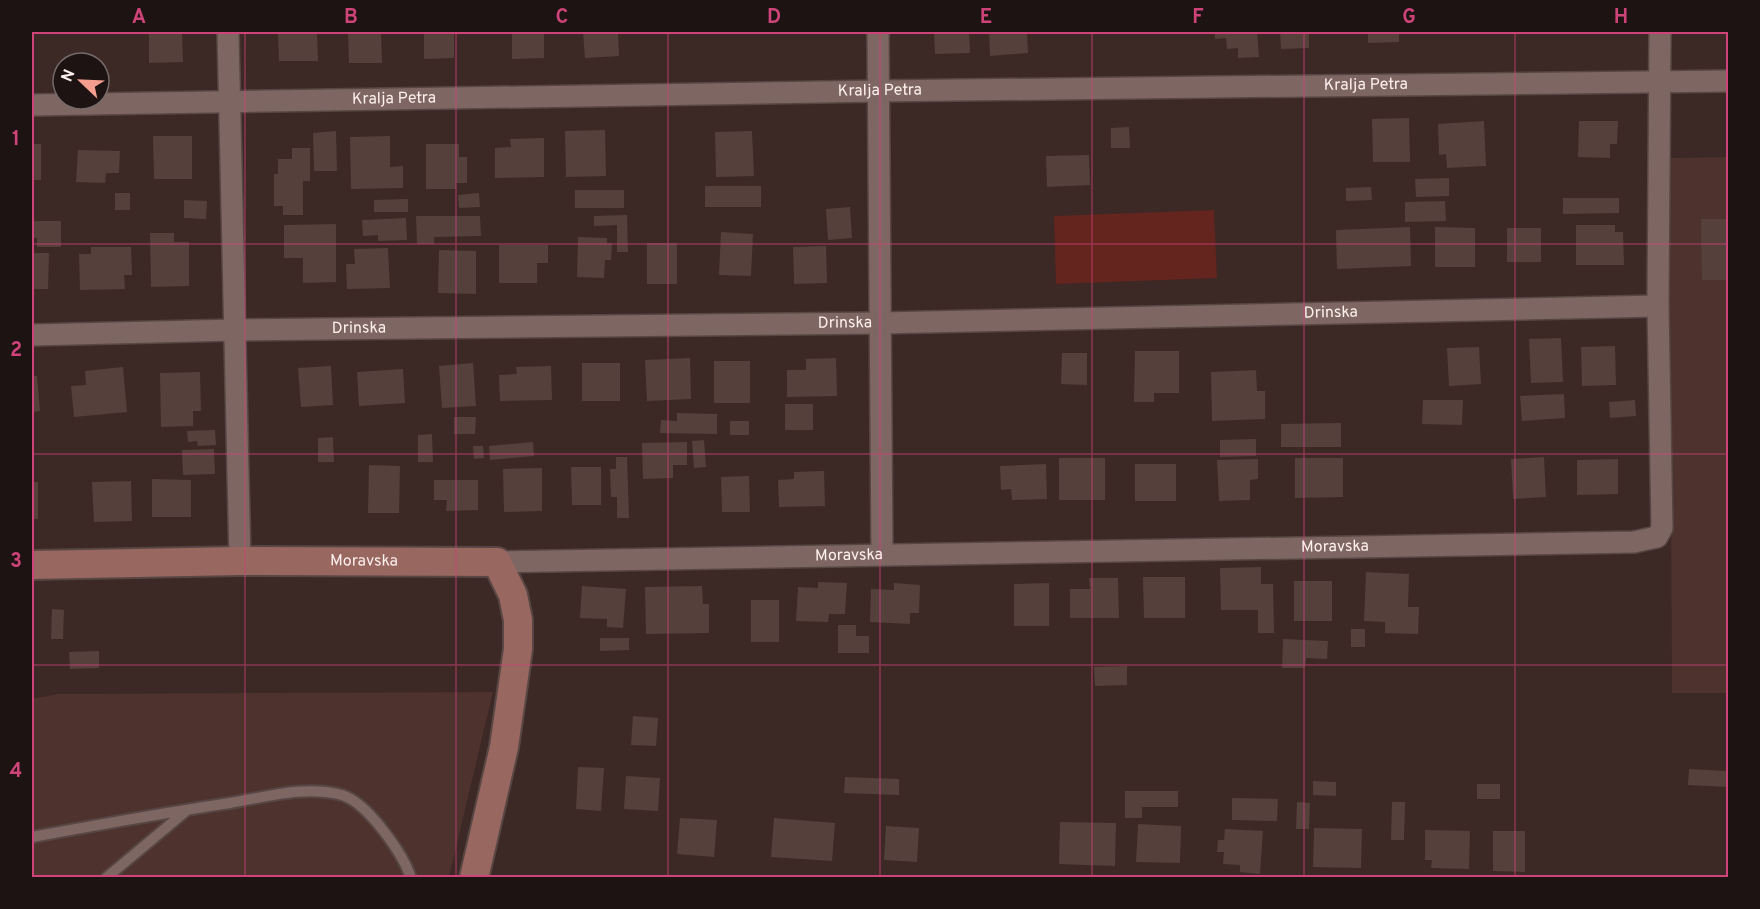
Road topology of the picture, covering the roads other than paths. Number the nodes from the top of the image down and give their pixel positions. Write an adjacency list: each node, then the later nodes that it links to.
1 (228, 32): 7 (street)
2 (878, 32): 6 (street)
3 (1660, 32): 4 (street)
4 (1660, 81): 5 (street, Kralja Petra); 6 (street, Kralja Petra); 9 (street)
5 (1728, 81)
6 (879, 91): 7 (street, Kralja Petra); 10 (street)
7 (229, 101): 8 (street, Kralja Petra); 11 (street)
8 (32, 105)
9 (1658, 306): 10 (street, Drinska); 13 (street, Moravska)
10 (880, 322): 11 (street, Drinska); 13 (street)
11 (235, 330): 12 (street, Drinska); 14 (street)
12 (32, 335)
13 (882, 554): 15 (street, Moravska)
14 (240, 561): 15 (street, Moravska); 16 (street, Moravska)
15 (497, 562): 19 (street)
16 (32, 565)
17 (189, 809): 18 (lane); 20 (lane); 21 (lane)
18 (32, 837)
19 (479, 877)
20 (106, 878)
21 (411, 878)

